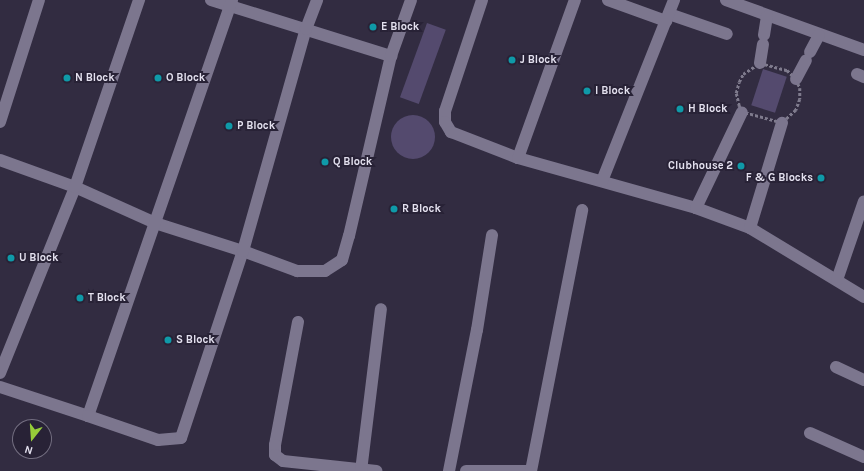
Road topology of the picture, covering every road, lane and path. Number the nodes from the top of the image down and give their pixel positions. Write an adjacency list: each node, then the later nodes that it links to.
1 (39, 0): 22 (street)
2 (139, 0): 27 (street)
3 (211, 0): 11 (street)
4 (317, 0): 14 (street)
5 (412, 0): 18 (street)
6 (482, 0): 24 (street)
7 (575, 0): 24 (street)
8 (608, 0): 13 (street)
9 (674, 0): 13 (street)
10 (726, 0): 12 (street)
11 (230, 4): 14 (street); 31 (street)
12 (767, 16): 16 (street); 19 (street)
13 (667, 17): 15 (street); 26 (street)
14 (306, 29): 18 (street); 34 (street)
15 (727, 34)
16 (819, 34): 17 (street); 20 (street)
17 (864, 50)
18 (392, 56): 34 (street)
19 (760, 63): 20 (path); 21 (path)
20 (796, 79): 23 (path)
21 (742, 112): 23 (path); 29 (street)
22 (0, 122)
23 (782, 123): 32 (street)
24 (518, 158): 26 (street)
25 (0, 160): 27 (street)
26 (602, 181): 29 (street)
27 (75, 187): 31 (street); 40 (street)
28 (864, 201): 35 (street)
29 (696, 208): 32 (street)
30 (582, 210): 51 (street)
31 (155, 223): 34 (street); 43 (street)
32 (750, 228): 35 (street)
33 (492, 235): 48 (street)
34 (243, 251): 43 (street)
35 (837, 280): 36 (street)
36 (864, 297)
37 (381, 309): 46 (street)
38 (298, 322): 46 (street)
39 (836, 367): 41 (street)
40 (0, 373)
41 (864, 380)
42 (0, 387): 43 (street)
43 (88, 416)
44 (810, 433): 45 (street)
45 (864, 457)
46 (361, 470): 47 (street)
47 (376, 471)
48 (448, 471)
49 (466, 471): 50 (street)
50 (526, 471)
51 (531, 471)

